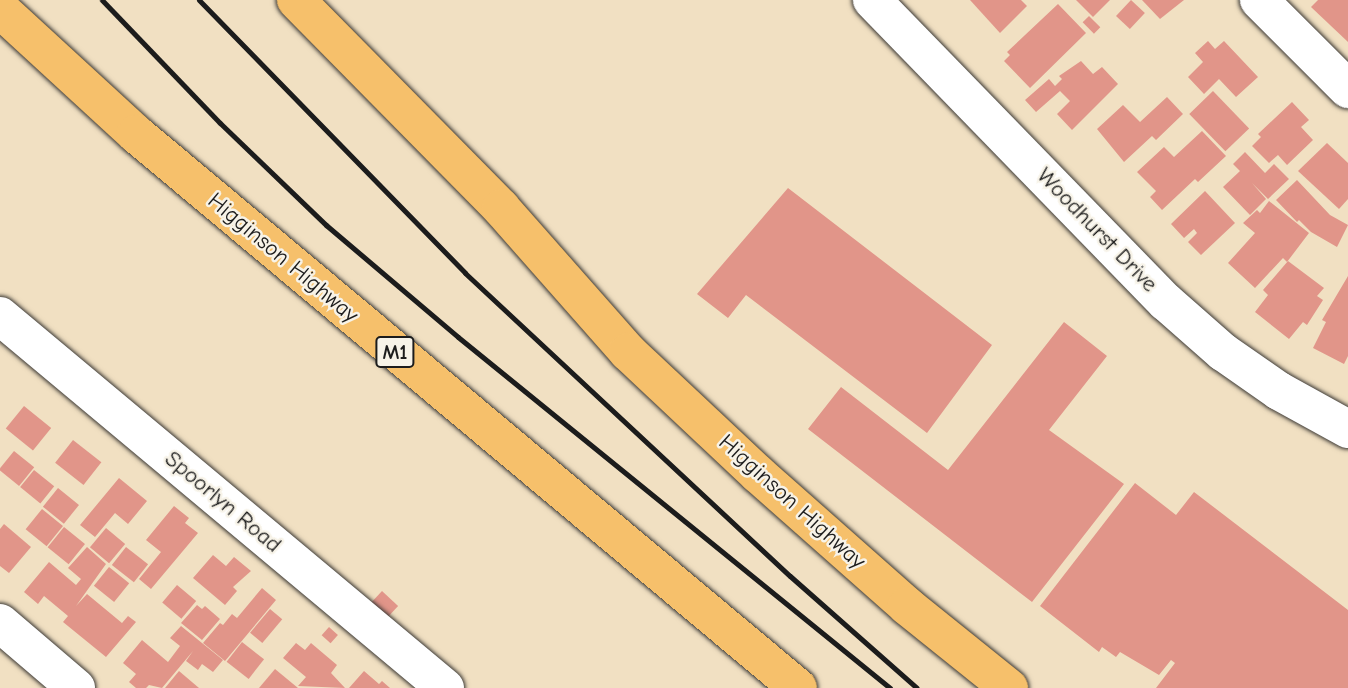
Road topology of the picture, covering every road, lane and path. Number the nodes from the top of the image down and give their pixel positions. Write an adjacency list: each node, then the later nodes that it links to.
1 (296, 0): 9 (highway, Higginson Highway)
2 (331, 0): 9 (highway)
3 (872, 0): 11 (street, Woodhurst Drive)
4 (1259, 0): 7 (street)
5 (0, 9): 8 (highway, Higginson Highway / M1)
6 (0, 24): 8 (highway)
7 (1348, 89)
8 (136, 134): 15 (highway, Higginson Highway / M1)
9 (501, 208): 16 (highway, Higginson Highway)
10 (0, 316): 14 (street, Spoorlyn Road)
11 (1348, 429)
12 (0, 623): 13 (street)
13 (76, 688)
14 (445, 688)
15 (797, 688)
16 (1009, 688)

